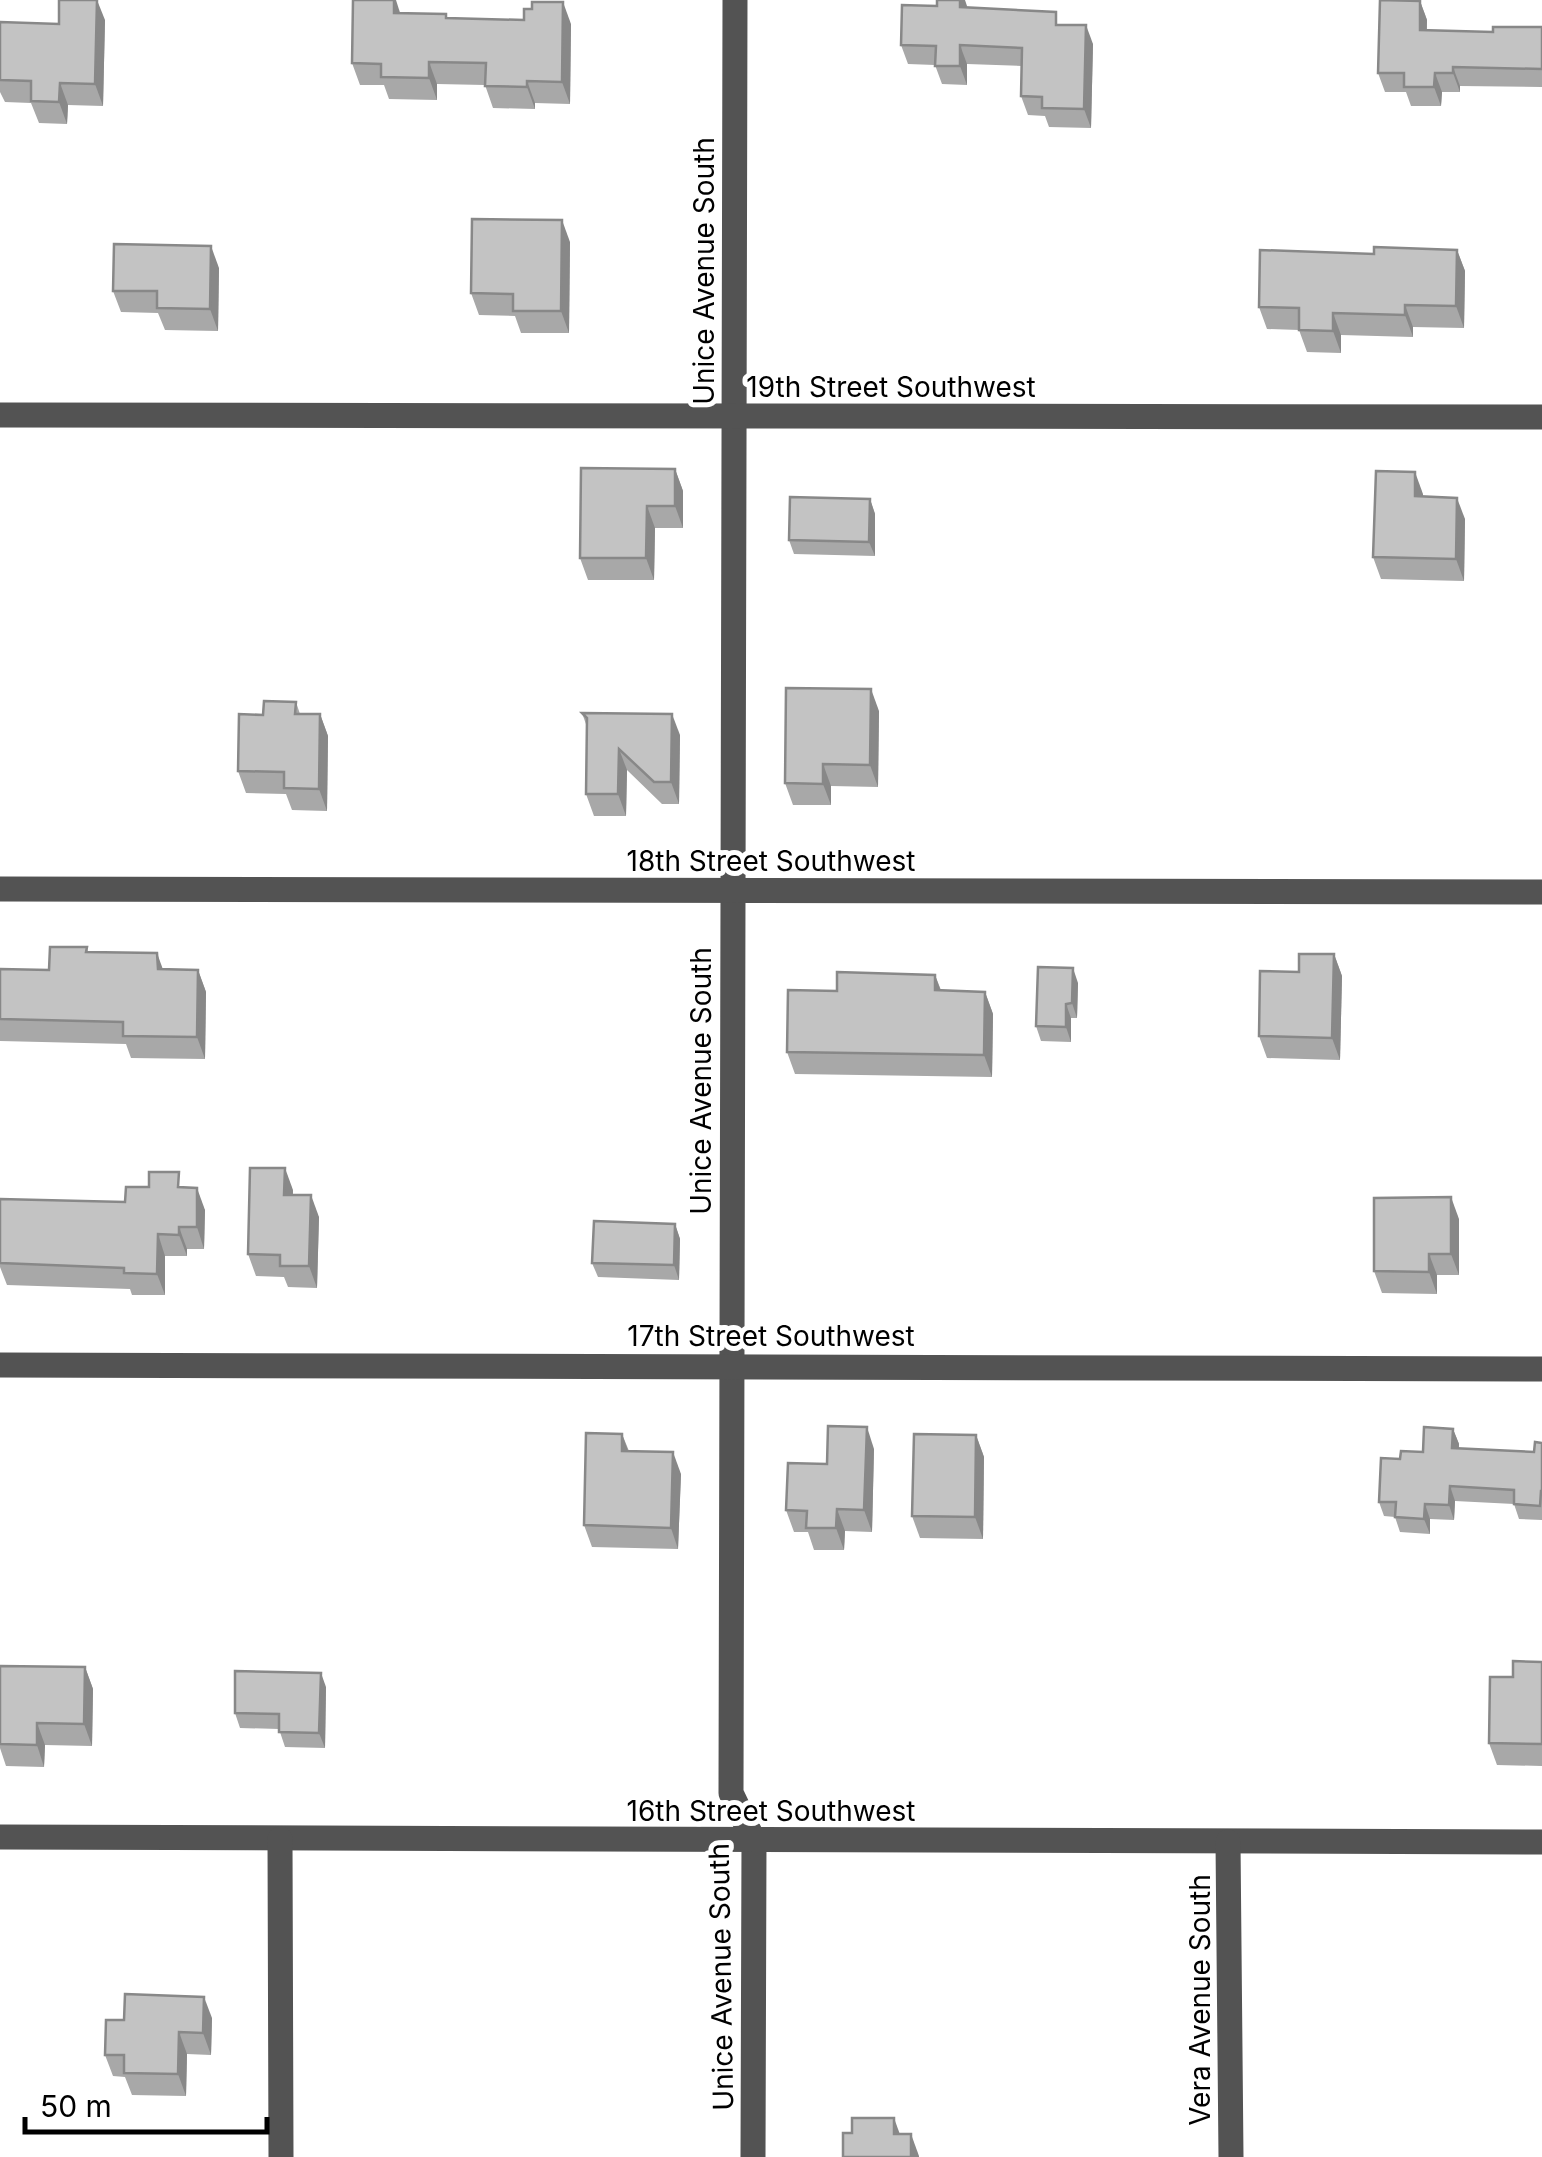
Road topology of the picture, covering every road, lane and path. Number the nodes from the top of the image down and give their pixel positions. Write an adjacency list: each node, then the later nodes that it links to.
1 (735, 0): 3 (street, Unice Avenue South)
2 (0, 415): 3 (street, 19th Street Southwest)
3 (734, 416): 4 (street, 19th Street Southwest); 6 (street, Unice Avenue South)
4 (1542, 417)
5 (0, 889): 6 (street, 18th Street Southwest)
6 (732, 891): 7 (street, 18th Street Southwest); 9 (street, Unice Avenue South)
7 (1542, 892)
8 (0, 1365): 9 (street, 17th Street Southwest)
9 (730, 1366): 10 (street, 17th Street Southwest); 13 (street, Unice Avenue South)
10 (1542, 1369)
11 (0, 1837): 12 (street, 16th Street Southwest)
12 (280, 1839): 13 (street, 16th Street Southwest); 16 (street)
13 (754, 1840): 14 (street, 16th Street Southwest); 17 (street, Unice Avenue South)
14 (1228, 1842): 15 (street, 16th Street Southwest); 18 (street, Vera Avenue South)
15 (1542, 1842)
16 (281, 2157)
17 (753, 2157)
18 (1231, 2157)

